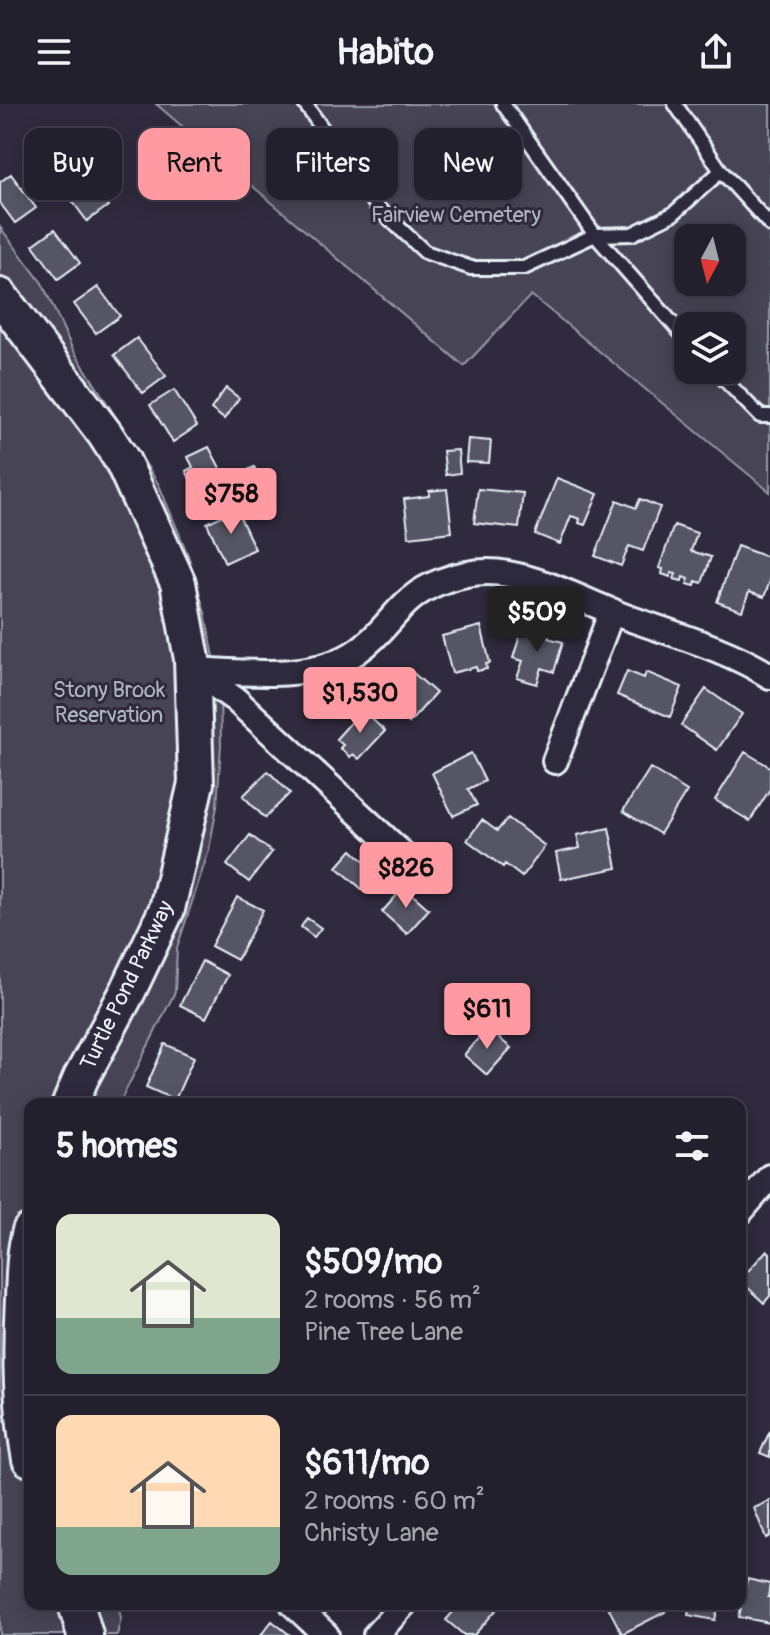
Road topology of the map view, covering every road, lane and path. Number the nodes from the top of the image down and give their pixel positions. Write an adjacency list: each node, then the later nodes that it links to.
1 (305, 104): 6 (lane)
2 (503, 104): 6 (lane)
3 (675, 104): 4 (lane)
4 (721, 171): 5 (lane); 6 (lane)
5 (770, 225)
6 (595, 235): 8 (lane)
7 (0, 296): 12 (main road, Turtle Pond Parkway)
8 (674, 325)
9 (729, 384): 10 (lane)
10 (770, 416)
11 (612, 611): 12 (street); 13 (street); 14 (street)
12 (193, 670): 15 (street); 16 (main road, Turtle Pond Parkway)
13 (770, 676)
14 (555, 761)
15 (409, 860)
16 (73, 1098)
17 (770, 1177): 18 (street)
18 (746, 1205)
19 (24, 1282): 20 (main road)
20 (24, 1424)
21 (78, 1610): 24 (main road)
22 (299, 1610): 25 (street)
23 (399, 1610): 26 (street)
24 (85, 1635)
25 (326, 1635)
26 (376, 1635)

